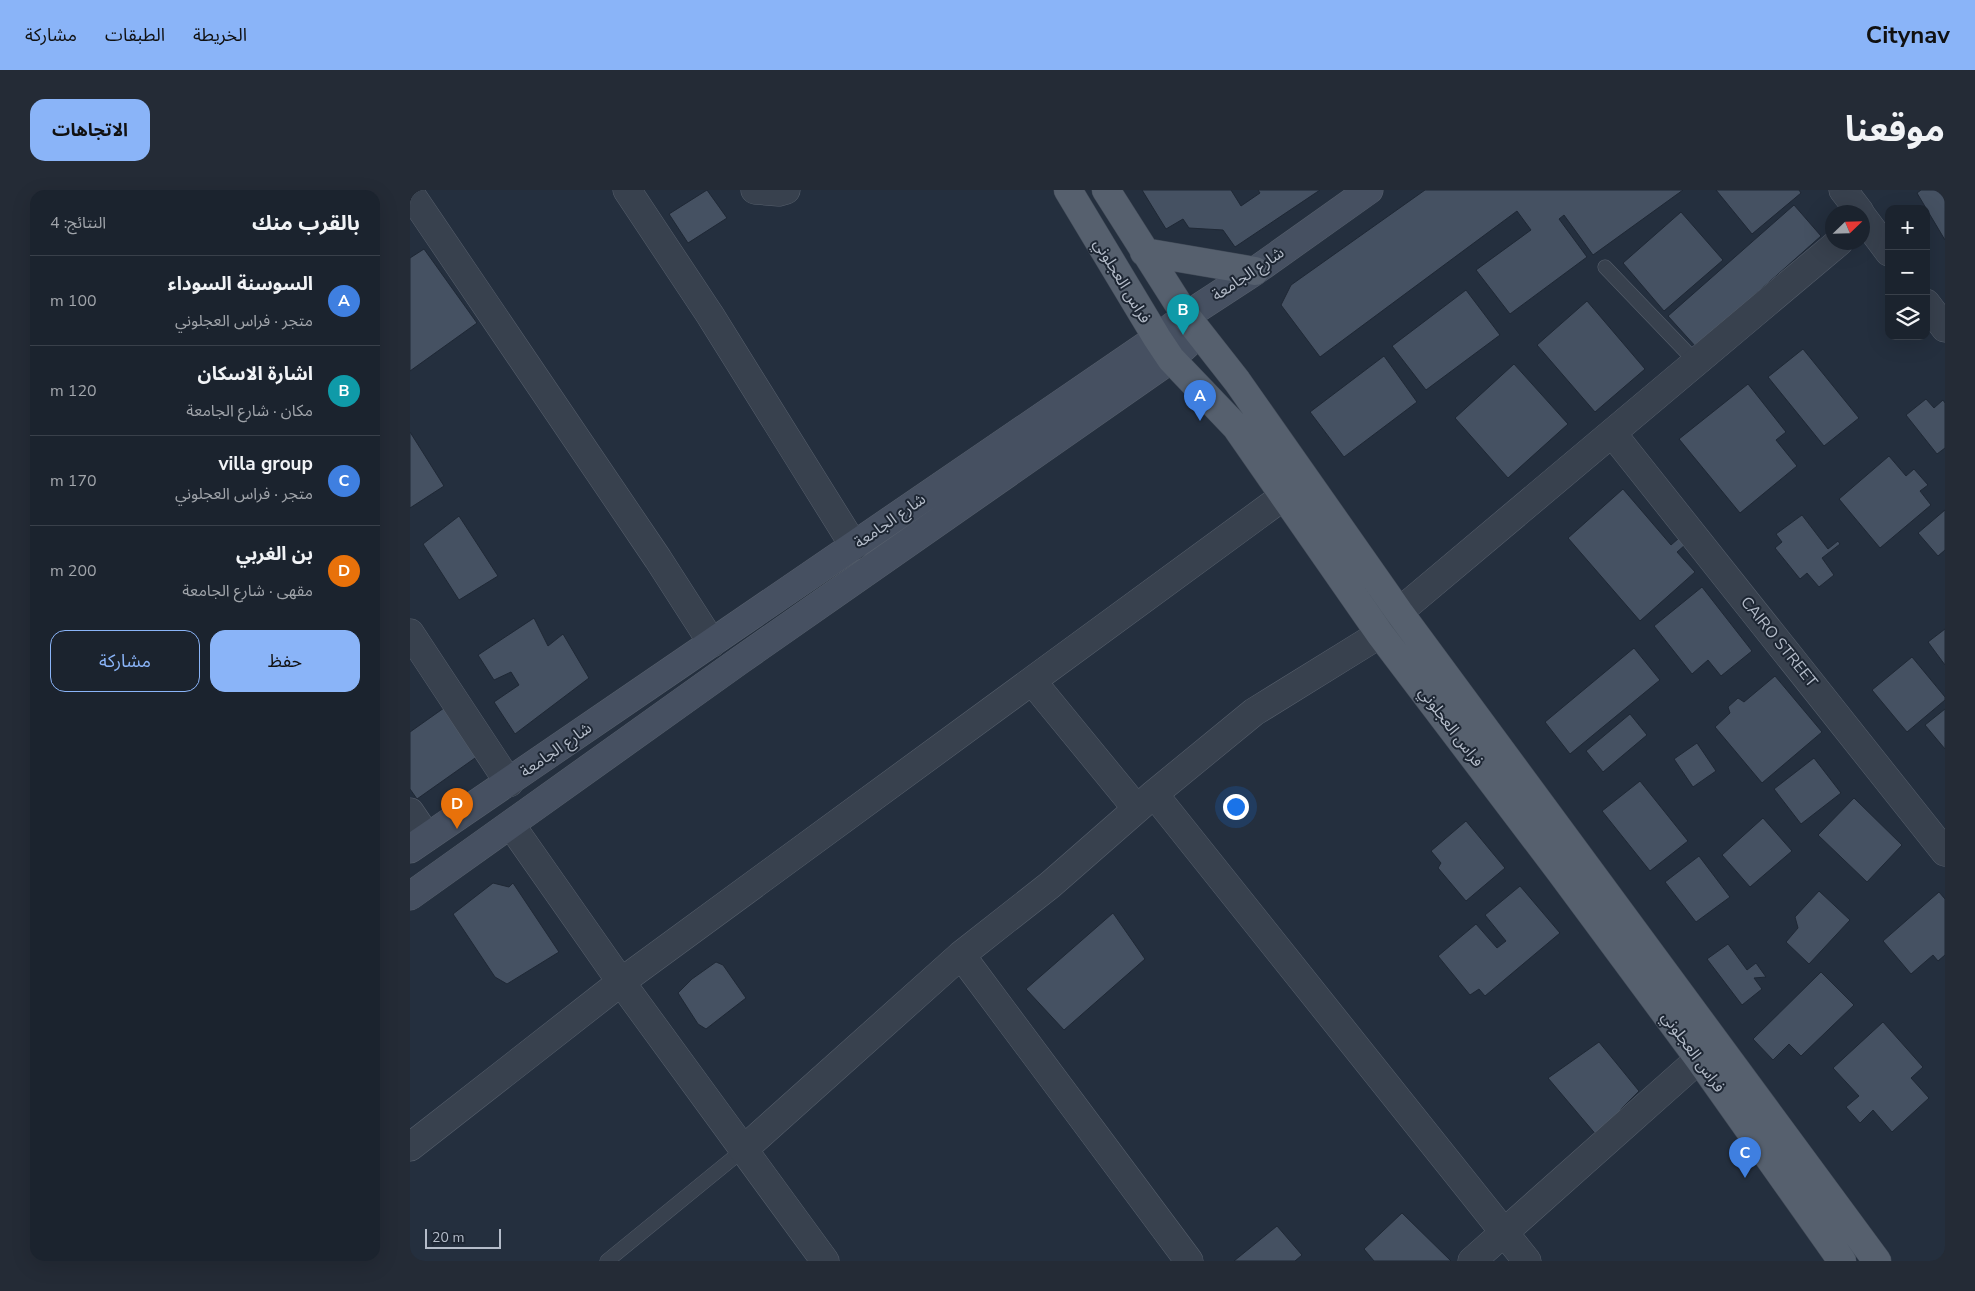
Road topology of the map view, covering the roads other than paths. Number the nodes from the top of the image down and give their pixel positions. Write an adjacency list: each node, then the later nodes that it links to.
1 (627, 190): 24 (street)
2 (755, 190): 3 (street)
3 (786, 190)
4 (1068, 190): 20 (main road, فراس العجلوني)
5 (1106, 190): 14 (main road, فراس العجلوني)
6 (1369, 190): 16 (main road, شارع الجامعة)
7 (1843, 190): 9 (street)
8 (410, 193): 10 (street)
9 (1853, 205)
10 (419, 224): 28 (street)
11 (1870, 228): 13 (street)
12 (1829, 250): 21 (street)
13 (1887, 250)
14 (1144, 252): 16 (main road); 18 (main road, فراس العجلوني)
15 (1605, 267): 21 (lane)
16 (1254, 271): 18 (main road, شارع الجامعة)
17 (1930, 308): 19 (street)
18 (1192, 325): 20 (main road, شارع الجامعة); 25 (main road, فراس العجلوني)
19 (1945, 328)
20 (1164, 348): 23 (main road, فراس العجلوني); 24 (main road, شارع الجامعة); 34 (main road, شارع الجامعة)
21 (1696, 362): 22 (street)
22 (1612, 433): 25 (street); 33 (street, CAIRO STREET)
23 (1284, 496): 27 (main road, فراس العجلوني); 29 (street)
24 (854, 546): 28 (main road, شارع الجامعة)
25 (1399, 612): 50 (main road, فراس العجلوني)
26 (410, 633): 30 (street)
27 (1380, 634): 31 (street); 40 (main road, فراس العجلوني)
28 (712, 643): 30 (main road, شارع الجامعة)
29 (1032, 681): 31 (street); 39 (street)
30 (509, 783): 35 (main road, شارع الجامعة)
31 (1145, 801): 38 (street); 43 (street)
32 (410, 812): 35 (street)
33 (1937, 821): 36 (street, CAIRO STREET)
34 (511, 825): 37 (main road, شارع الجامعة); 39 (street)
35 (418, 843)
36 (1945, 852)
37 (410, 896)
38 (961, 955): 42 (street); 44 (street)
39 (621, 982): 41 (street); 42 (street)
40 (1699, 1059): 43 (street); 49 (main road, فراس العجلوني)
41 (410, 1147)
42 (743, 1150): 45 (lane); 46 (street)
43 (1503, 1232): 47 (street); 48 (street)
44 (1186, 1260)
45 (607, 1261)
46 (825, 1261)
47 (1472, 1261)
48 (1527, 1261)
49 (1842, 1261)
50 (1878, 1261)

